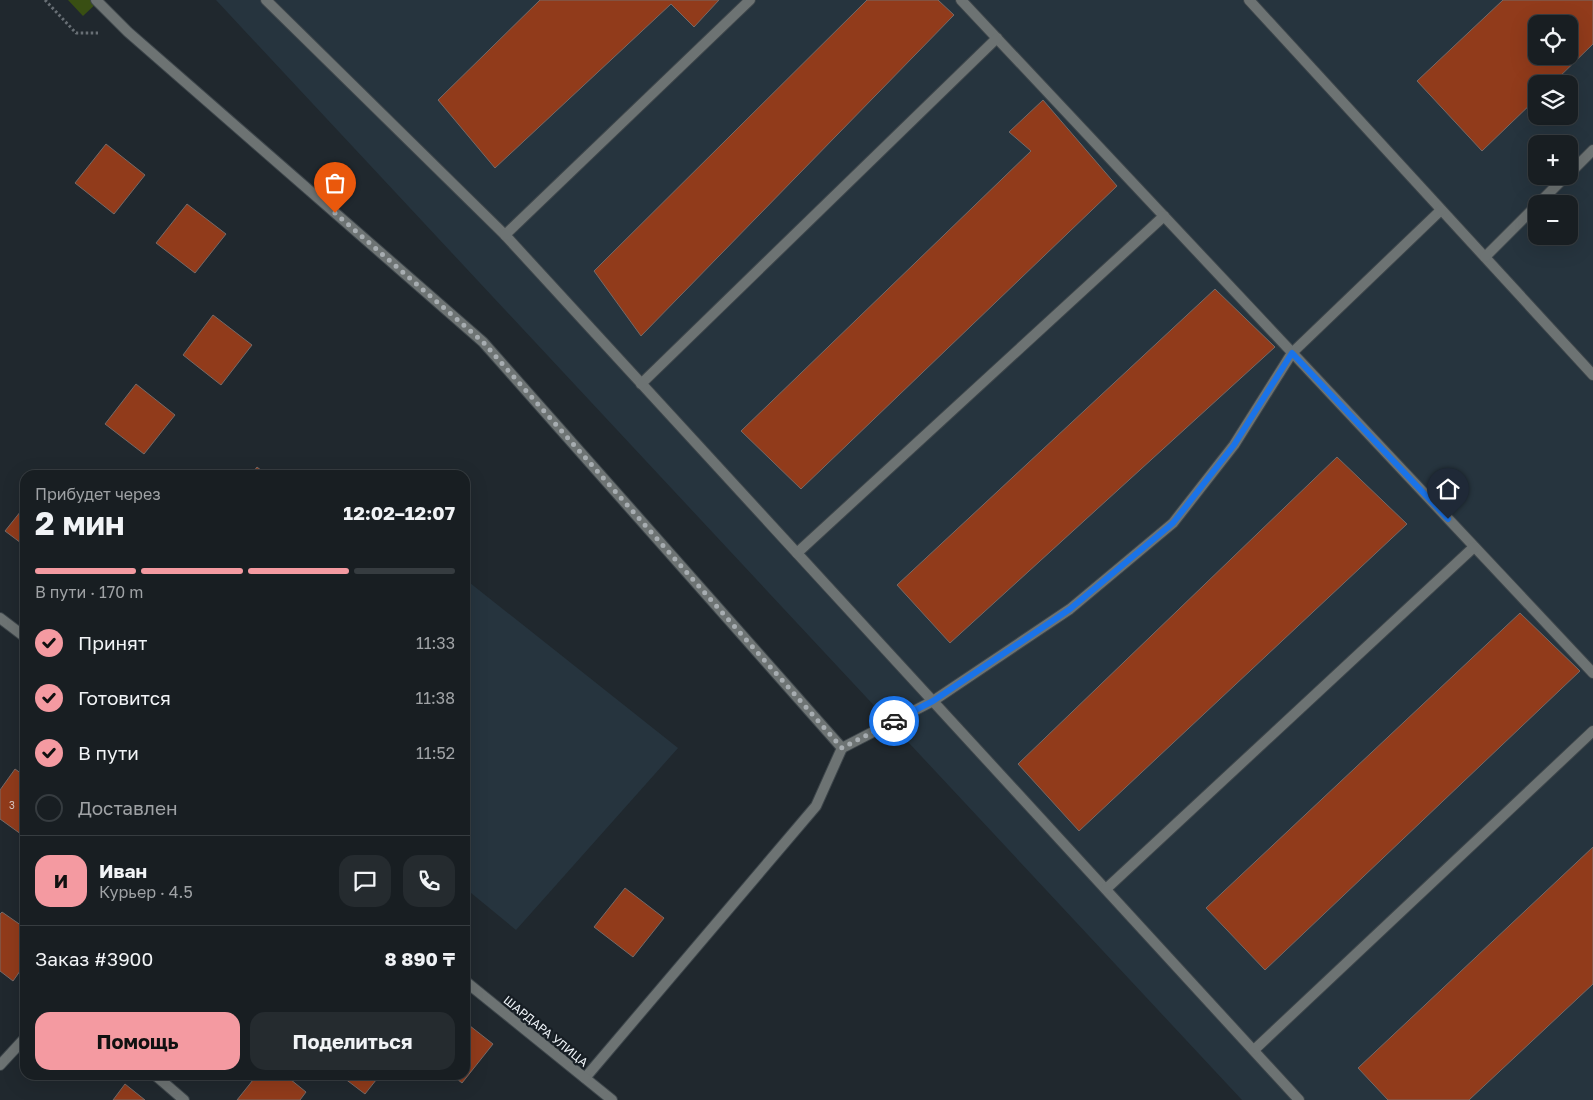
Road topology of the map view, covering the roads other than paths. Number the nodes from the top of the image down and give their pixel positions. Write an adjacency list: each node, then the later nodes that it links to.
1 (96, 0): 26 (street)
2 (266, 0): 14 (street)
3 (750, 0): 14 (street)
4 (961, 0): 6 (street)
5 (1249, 0): 11 (street)
6 (997, 38): 13 (street); 18 (street)
7 (1593, 150): 8 (street)
8 (1578, 165)
9 (1558, 185): 10 (street)
10 (1547, 195)
11 (1441, 210): 15 (street); 16 (street)
12 (1528, 214): 15 (street)
13 (1164, 216): 16 (street); 20 (street)
14 (505, 235): 18 (street)
15 (1484, 257): 17 (street)
16 (1292, 353): 19 (street); 24 (street)
17 (1593, 375)
18 (641, 384): 20 (street)
19 (1474, 546): 23 (street); 27 (street)
20 (797, 553): 24 (street)
21 (0, 618): 22 (street)
22 (20, 633)
23 (1593, 673)
24 (933, 701): 26 (street); 27 (street)
25 (1593, 731): 30 (street)
26 (842, 748): 32 (street)
27 (1106, 889): 30 (street)
28 (470, 985): 32 (street, ШАРДАРА УЛИЦА)
29 (20, 1043): 31 (street)
30 (1254, 1050): 36 (street)
31 (0, 1065)
32 (585, 1078): 35 (street, ШАРДАРА УЛИЦА)
33 (161, 1080): 34 (street)
34 (184, 1100)
35 (612, 1100)
36 (1299, 1100)

